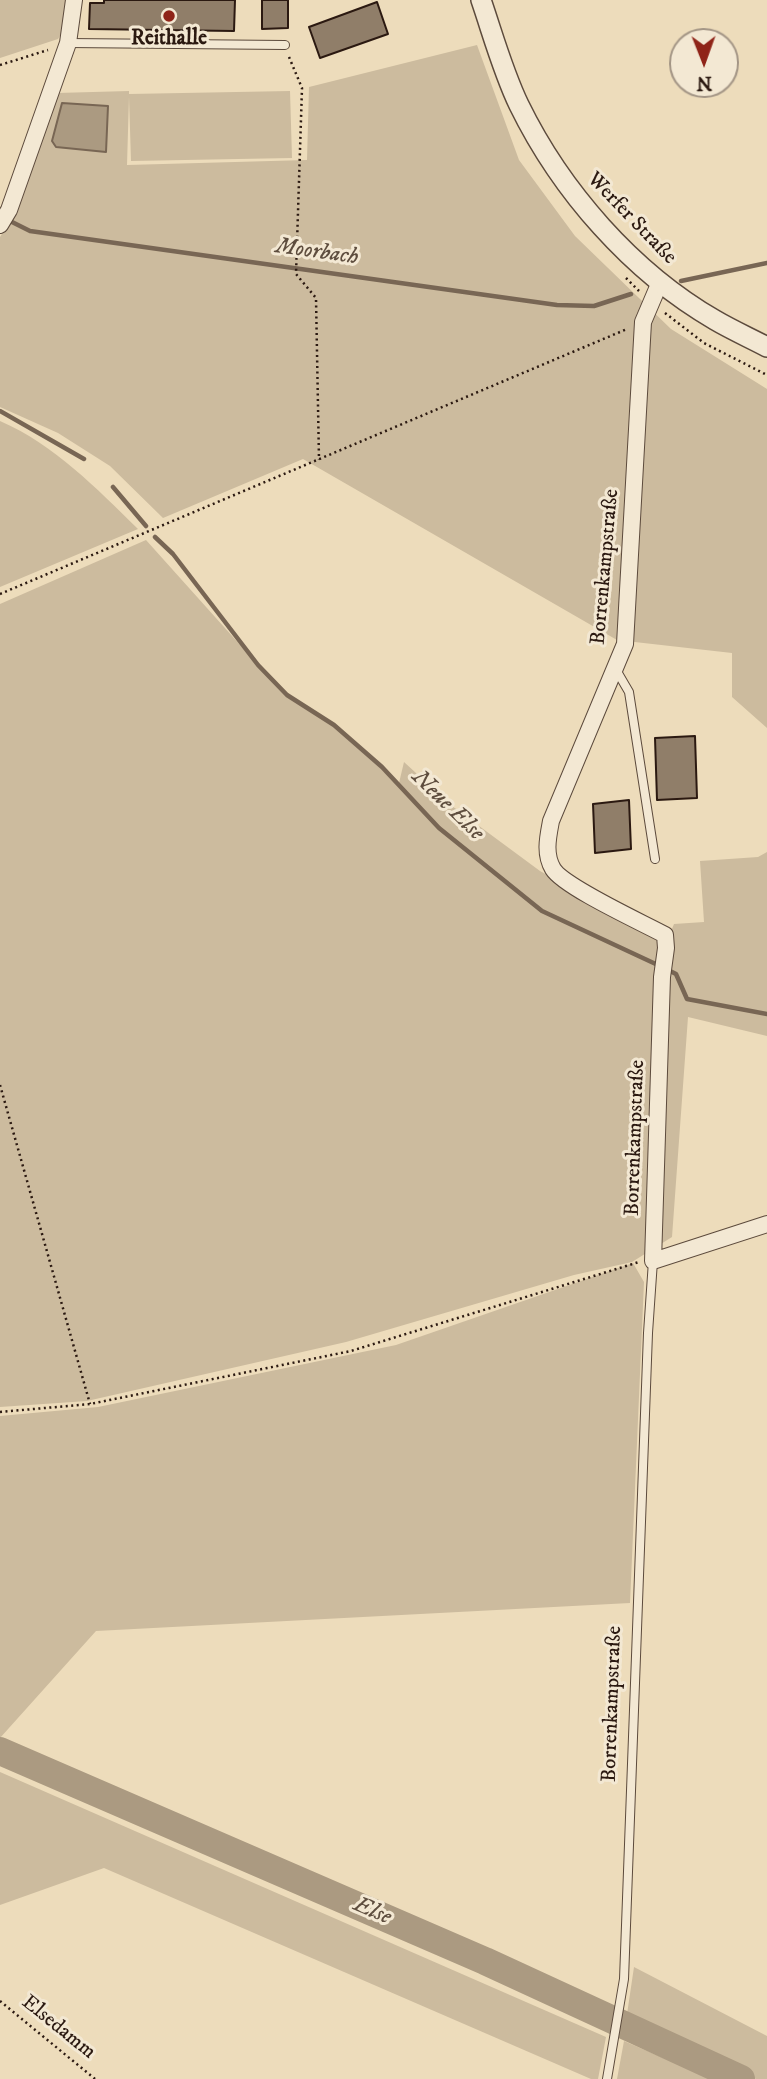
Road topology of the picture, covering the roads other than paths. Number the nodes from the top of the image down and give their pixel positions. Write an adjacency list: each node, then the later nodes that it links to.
1 (74, 0): 3 (street)
2 (481, 0): 6 (street, Werfer Straße)
3 (68, 43): 4 (lane); 5 (street)
4 (285, 45)
5 (0, 225)
6 (660, 282): 7 (street, Werfer Straße); 8 (street, Borrenkampstraße)
7 (767, 347)
8 (615, 668): 9 (lane); 11 (street, Borrenkampstraße)
9 (655, 859)
10 (767, 1224): 11 (street)
11 (653, 1261): 12 (lane, Borrenkampstraße)
12 (607, 2079)

